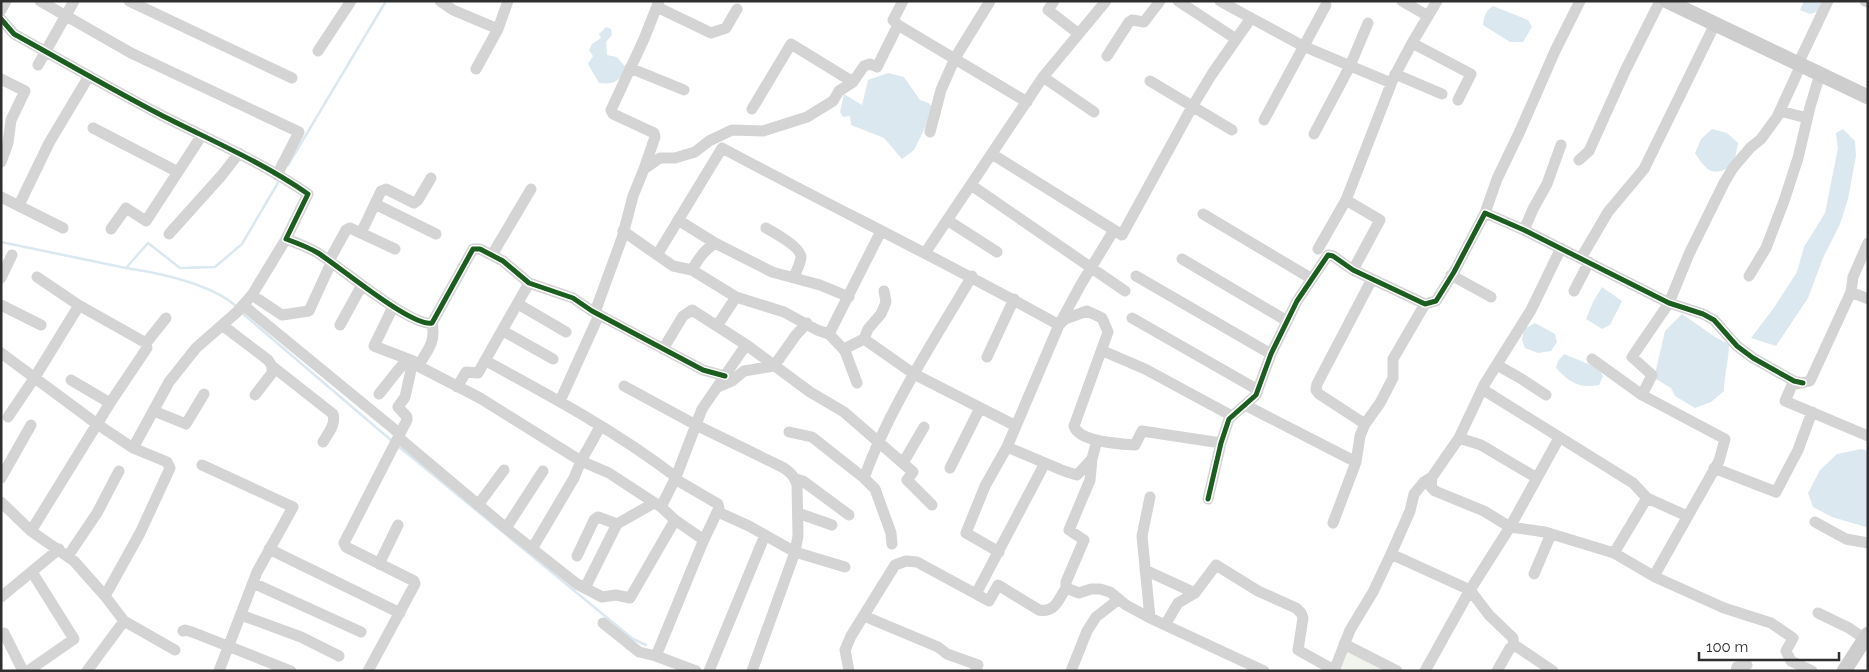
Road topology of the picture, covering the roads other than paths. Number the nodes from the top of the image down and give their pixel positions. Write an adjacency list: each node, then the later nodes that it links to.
1 (6, 1): 24 (street)
2 (40, 1): 26 (street)
3 (74, 1): 26 (street)
4 (130, 1): 49 (street)
5 (351, 1): 37 (street)
6 (440, 1): 32 (street)
7 (508, 1): 32 (street)
8 (903, 1): 31 (street)
9 (990, 1): 40 (street)
10 (1054, 1): 33 (street)
11 (1106, 1): 33 (street)
12 (1160, 1): 39 (street)
13 (1178, 1): 34 (street)
14 (1220, 1): 27 (street)
15 (1402, 1): 25 (street)
16 (1437, 1): 25 (street)
17 (1580, 1): 86 (street)
18 (1660, 1): 73 (street)
19 (1667, 1): 30 (street)
20 (1828, 1): 41 (street)
21 (657, 3): 23 (street); 44 (street)
22 (1326, 5): 36 (street)
23 (737, 9)
24 (1, 10)
25 (1428, 16): 35 (street)
26 (66, 17): 38 (street); 77 (street)
27 (1251, 18): 34 (street); 36 (street)
28 (1, 19): 38 (street)
29 (1368, 23): 43 (street)
30 (1715, 24): 41 (street); 113 (street)
31 (898, 25): 40 (street); 53 (street)
32 (498, 29): 45 (street)
33 (1078, 35): 48 (street)
34 (1236, 39): 59 (street)
35 (1412, 43): 51 (street); 57 (street)
36 (1303, 46): 43 (street); 64 (street)
37 (318, 51)
38 (46, 52): 42 (street); 47 (street)
39 (1107, 56)
40 (955, 58): 58 (street); 67 (street)
41 (1800, 65): 46 (street); 61 (street)
42 (38, 66)
43 (1350, 66): 51 (street); 68 (street)
44 (630, 68): 54 (street); 75 (street)
45 (476, 69)
46 (1820, 74): 56 (street); 63 (street)
47 (89, 76): 69 (street); 85 (street)
48 (1042, 77): 58 (street); 62 (street)
49 (292, 78)
50 (1, 79): 74 (street)
51 (1393, 79): 55 (street); 82 (street)
52 (1150, 81): 59 (street)
53 (853, 82): 60 (street); 75 (street)
54 (684, 90)
55 (1442, 94)
56 (1868, 97)
57 (1458, 100)
58 (1027, 102): 72 (street)
59 (1192, 107): 66 (street); 94 (street)
60 (752, 109)
61 (1780, 111): 63 (street); 139 (street)
62 (1094, 112)
63 (1807, 118): 121 (street)
64 (1264, 120)
65 (93, 128): 76 (street)
66 (1232, 130)
67 (930, 132)
68 (1314, 134)
69 (202, 135): 71 (street); 76 (street)
70 (1561, 145): 95 (street)
71 (239, 154): 77 (street); 99 (street)
72 (992, 154): 79 (street); 94 (street)
73 (1578, 160)
74 (1, 162)
75 (644, 169): 96 (street)
76 (178, 172): 93 (street)
77 (280, 176): 101 (street)
78 (431, 178): 83 (street)
79 (971, 185): 90 (street); 115 (street)
80 (531, 189): 110 (street)
81 (1, 197): 85 (street)
82 (1346, 200): 106 (street); 117 (street)
83 (414, 203): 84 (street); 88 (street)
84 (375, 204): 88 (street); 98 (street)
85 (19, 205): 91 (street)
86 (1485, 213): 95 (street); 118 (street)
87 (1203, 214): 125 (street)
88 (404, 218): 100 (street)
89 (678, 220): 97 (street); 102 (street); 111 (street)
90 (947, 220): 107 (street); 108 (street)
91 (63, 228)
92 (766, 228): 124 (street)
93 (111, 229)
94 (1114, 230): 115 (street)
95 (1524, 230): 104 (street)
96 (623, 231): 111 (street); 146 (street)
97 (881, 231): 108 (street); 136 (street)
98 (362, 233): 105 (street); 114 (street)
99 (169, 234)
100 (436, 234)
101 (286, 239): 114 (street); 133 (street)
102 (715, 243): 116 (street); 124 (street)
103 (1868, 243): 132 (street)
104 (1561, 248): 113 (street); 173 (street)
105 (395, 249)
106 (1318, 249)
107 (997, 252)
108 (925, 253): 119 (street)
109 (12, 255): 123 (street)
110 (492, 255): 127 (street); 150 (street)
111 (657, 255): 116 (street)
112 (1182, 259): 149 (street)
113 (1585, 260): 131 (street); 139 (street)
114 (330, 262): 128 (street); 133 (street)
115 (1090, 268): 130 (street); 155 (street)
116 (692, 270): 135 (street)
117 (1353, 270): 125 (street); 126 (street)
118 (1451, 275): 134 (street); 141 (street)
119 (972, 276): 138 (street); 176 (street)
120 (1136, 276): 167 (street)
121 (1749, 276)
122 (37, 277): 143 (street)
123 (1, 278)
124 (794, 278): 136 (street)
125 (1312, 279): 149 (street)
126 (1372, 279): 141 (street); 201 (street)
127 (529, 283): 140 (street); 146 (street)
128 (362, 285): 144 (street); 154 (street)
129 (884, 291): 160 (street)
130 (1125, 291)
131 (1574, 292)
132 (1851, 292): 137 (street); 181 (street)
133 (252, 295): 145 (street)
134 (1491, 296)
135 (736, 297): 151 (street); 156 (street)
136 (849, 297): 159 (street)
137 (1868, 299)
138 (1014, 300): 155 (street); 168 (street)
139 (1668, 303): 181 (street); 191 (street)
140 (518, 304): 157 (street); 158 (street)
141 (1425, 304): 201 (street)
142 (1, 305): 152 (street)
143 (80, 306): 161 (street); 178 (street)
144 (393, 307): 150 (street); 172 (street)
145 (240, 309): 153 (street); 211 (street)
146 (597, 314): 163 (street); 192 (street)
147 (166, 318): 161 (street)
148 (1132, 318): 186 (street)
149 (1287, 320): 167 (street)
150 (432, 323): 172 (street)
151 (807, 323): 159 (street); 175 (street)
152 (41, 325)
153 (222, 325): 174 (street); 196 (street)
154 (340, 325)
155 (1060, 325): 165 (street); 204 (street)
156 (717, 326): 162 (street); 163 (street)
157 (503, 331): 169 (street); 171 (street)
158 (566, 332)
159 (830, 334): 164 (street)
160 (864, 339): 164 (street); 176 (street)
161 (146, 343): 193 (street)
162 (746, 345): 175 (street); 177 (street)
163 (664, 349): 177 (street)
164 (844, 349): 180 (street)
165 (1103, 351): 198 (street); 212 (street)
166 (1, 353): 178 (street)
167 (1271, 354): 186 (street)
168 (987, 358)
169 (553, 359)
170 (1592, 359): 191 (street)
171 (486, 361): 183 (street); 192 (street)
172 (413, 362): 183 (street); 188 (street); 211 (street)
173 (1497, 365): 185 (street); 190 (street)
174 (272, 366): 189 (street); 214 (street)
175 (774, 366): 184 (street); 213 (street)
176 (914, 374): 195 (street); 213 (street)
177 (725, 376): 184 (street)
178 (35, 377): 199 (street); 200 (street)
179 (71, 380): 193 (street)
180 (857, 383)
181 (1803, 383): 197 (street)
182 (624, 386): 203 (street)
183 (457, 387): 219 (street)
184 (718, 387): 203 (street)
185 (1482, 389): 209 (street); 210 (street)
186 (1258, 390): 194 (street)
187 (204, 394): 196 (street)
188 (379, 394)
189 (255, 395)
190 (1546, 395)
191 (1642, 395): 225 (street)
192 (560, 401): 205 (street)
193 (110, 404): 200 (street)
194 (1244, 405): 198 (street); 220 (street)
195 (980, 408): 204 (street); 224 (street)
196 (154, 411): 217 (street)
197 (1812, 412): 208 (street); 225 (street)
198 (1232, 416): 215 (street)
199 (8, 417)
200 (97, 424): 217 (street); 254 (street)
201 (1365, 424): 220 (street)
202 (31, 425): 230 (street)
203 (696, 425): 231 (street); 234 (street)
204 (1016, 426): 216 (street)
205 (600, 427): 219 (street); 231 (street)
206 (924, 427): 221 (street)
207 (789, 432): 232 (street)
208 (1868, 436)
209 (1460, 438): 229 (street); 233 (street)
210 (1559, 438): 233 (street); 236 (street)
211 (397, 440): 239 (street); 268 (street)
212 (1097, 440): 215 (street); 218 (street)
213 (878, 441): 221 (street); 232 (street)
214 (323, 442)
215 (1221, 443): 237 (street)
216 (1008, 446): 222 (street); 263 (street)
217 (133, 448): 280 (street)
218 (1092, 460): 222 (street); 276 (street)
219 (581, 461): 240 (street); 261 (street)
220 (1356, 462): 248 (street)
221 (903, 463): 241 (street)
222 (1045, 463): 263 (street)
223 (202, 466): 260 (street)
224 (950, 468)
225 (1714, 468): 245 (street)
226 (504, 470): 239 (street)
227 (543, 471): 253 (street)
228 (120, 472): 264 (street)
229 (1432, 477): 252 (street); 266 (street)
230 (1, 478)
231 (675, 478): 240 (street); 242 (street)
232 (864, 478): 259 (street)
233 (1537, 478): 252 (street)
234 (796, 480): 243 (street); 244 (street)
235 (1150, 497): 270 (street)
236 (1647, 498): 245 (street); 265 (street)
237 (1208, 499)
238 (1, 502): 254 (street)
239 (478, 505): 253 (street)
240 (657, 505): 246 (street); 249 (street)
241 (932, 505)
242 (718, 512): 256 (street); 257 (street)
243 (798, 513): 251 (street); 262 (street)
244 (849, 515)
245 (1687, 516): 273 (street)
246 (675, 520): 257 (street); 275 (street)
247 (1815, 522): 258 (street)
248 (1333, 523)
249 (617, 524): 267 (street); 275 (street)
250 (398, 525): 268 (street)
251 (832, 525)
252 (1510, 527): 255 (street); 277 (street)
253 (506, 528): 261 (street)
254 (31, 531): 264 (street)
255 (1551, 534): 265 (street); 272 (street)
256 (765, 535): 262 (street); 309 (street)
257 (704, 540): 300 (street)
258 (1868, 543)
259 (892, 544)
260 (269, 549): 274 (street); 283 (street)
261 (532, 549): 275 (street)
262 (795, 552): 269 (street); 310 (street)
263 (999, 552): 279 (street)
264 (64, 553): 271 (street); 280 (street)
265 (1614, 553): 273 (street)
266 (1391, 554): 277 (street); 295 (street)
267 (577, 556)
268 (379, 564): 283 (street)
269 (845, 567)
270 (1145, 570): 278 (street); 287 (street)
271 (32, 572): 281 (street); 303 (street)
272 (1534, 574)
273 (1654, 576): 319 (street)
274 (253, 583): 285 (street); 292 (street)
275 (585, 588)
276 (1066, 588): 279 (street); 282 (street)
277 (1470, 590): 297 (street); 316 (street)
278 (1195, 593): 290 (street); 301 (street)
279 (976, 594): 286 (street)
280 (105, 596): 288 (street)
281 (1, 597)
282 (1119, 598): 287 (street); 313 (street)
283 (400, 613): 307 (street)
284 (1818, 613): 294 (street)
285 (241, 615): 296 (street); 299 (street)
286 (864, 616): 311 (street); 312 (street)
287 (1150, 618): 290 (street)
288 (124, 621): 298 (street); 304 (street)
289 (603, 623): 300 (street)
290 (1164, 625): 314 (street)
291 (183, 631): 296 (street)
292 (361, 632)
293 (4, 633): 302 (street)
294 (1866, 636): 320 (street)
295 (1344, 644): 301 (street); 315 (street)
296 (228, 647): 305 (street); 306 (street)
297 (1514, 647): 317 (street); 318 (street)
298 (175, 650)
299 (339, 656)
300 (656, 656): 308 (street)
301 (1334, 670)
302 (22, 671)
303 (28, 671)
304 (87, 671)
305 (219, 671)
306 (291, 671)
307 (368, 671)
308 (696, 671)
309 (709, 671)
310 (752, 671)
311 (849, 671)
312 (975, 671)
313 (1071, 671)
314 (1264, 671)
315 (1397, 671)
316 (1425, 671)
317 (1497, 671)
318 (1553, 671)
319 (1812, 671)
320 (1844, 671)

